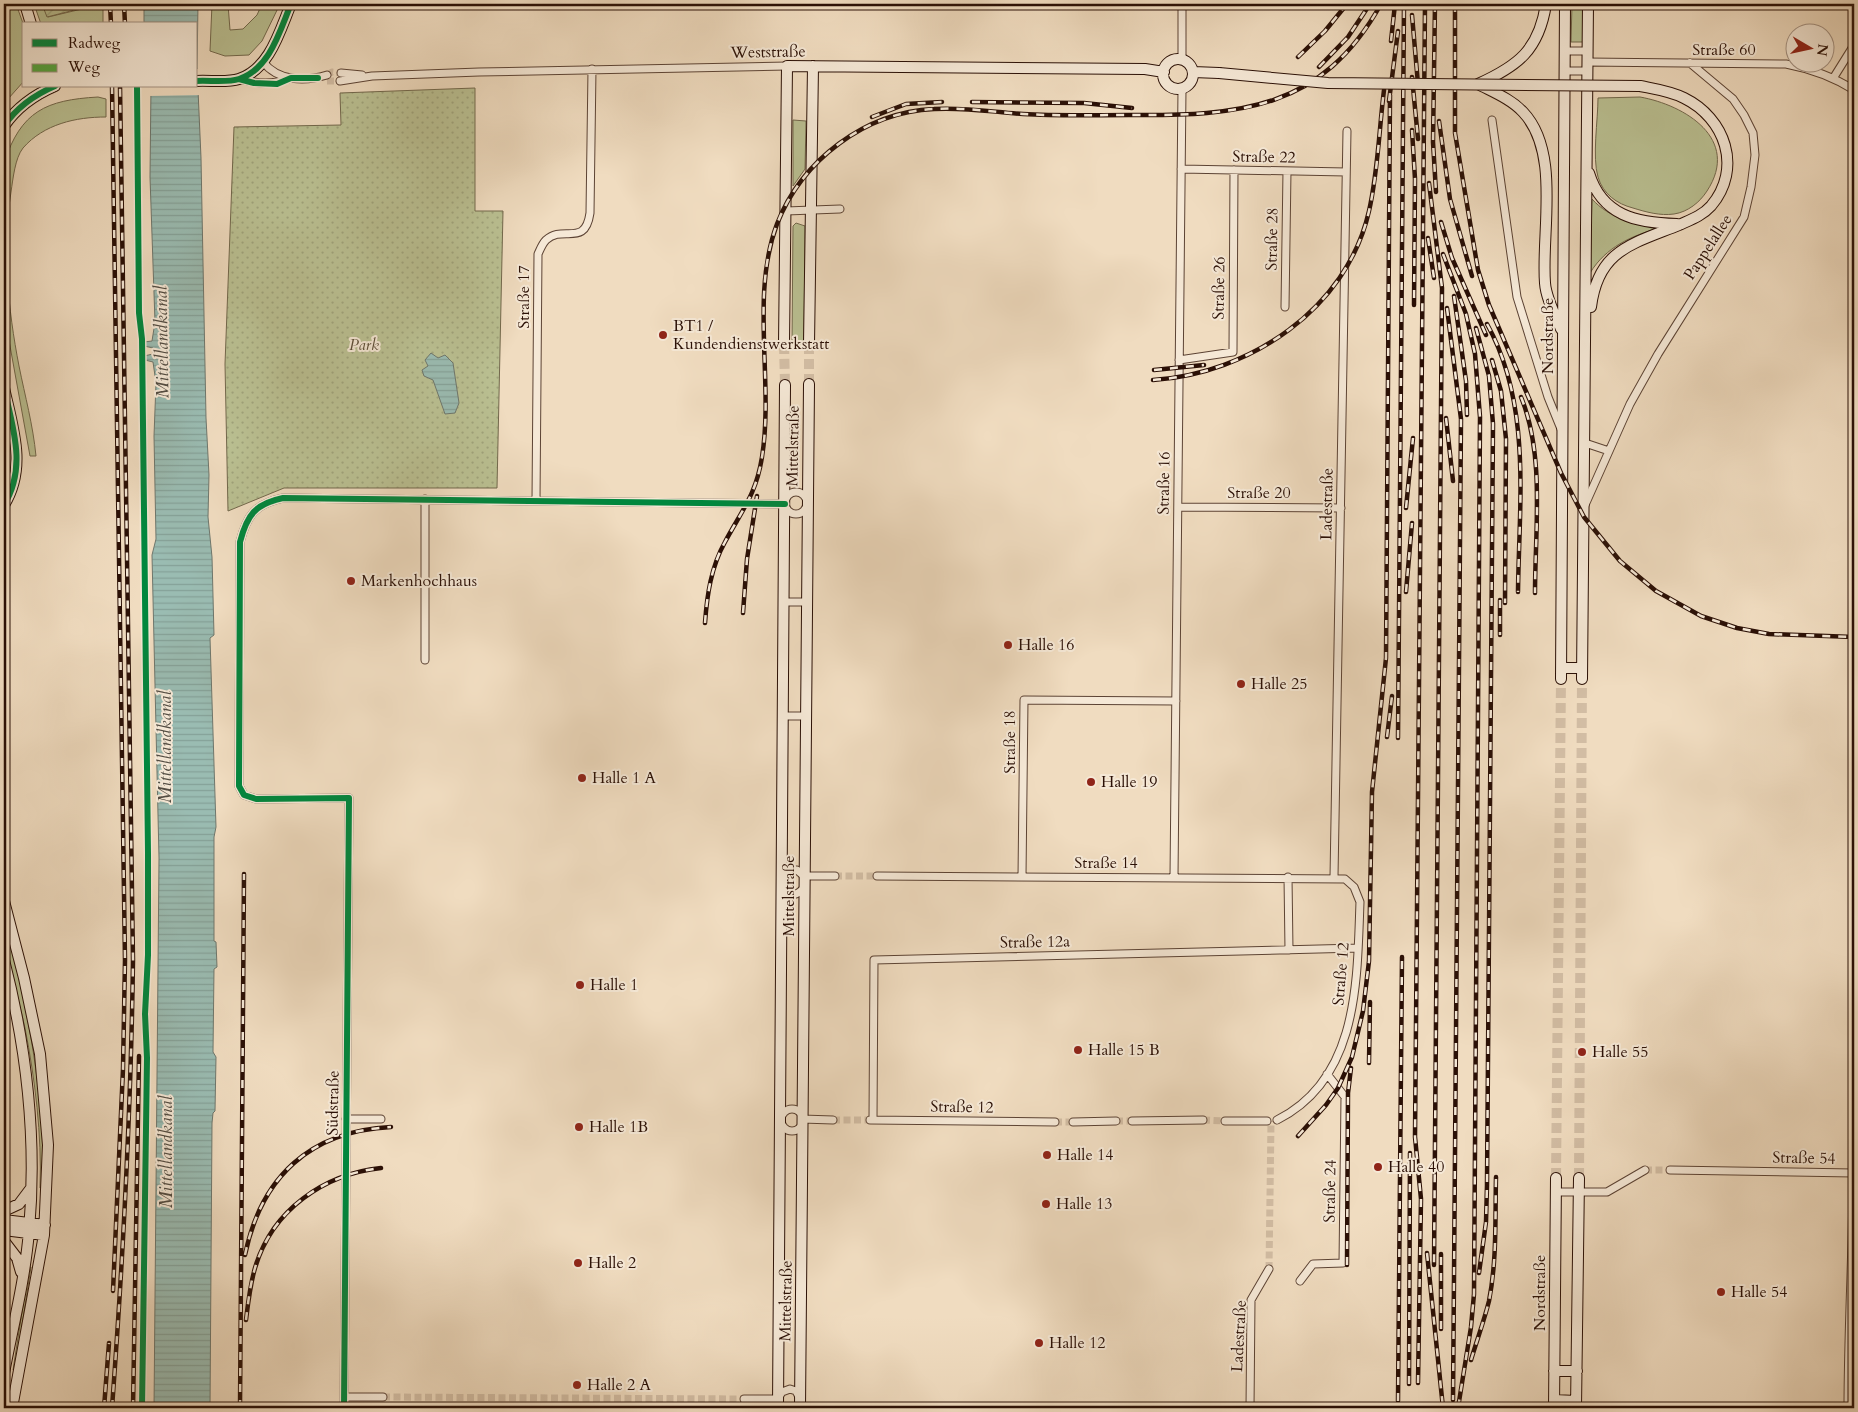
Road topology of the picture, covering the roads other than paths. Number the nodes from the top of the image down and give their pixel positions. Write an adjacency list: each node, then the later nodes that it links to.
1 (24, 4): 7 (street)
2 (290, 4): 11 (street)
3 (1182, 4): 10 (street)
4 (1546, 4): 28 (street)
5 (1565, 4): 9 (street, Nordstraße)
6 (1588, 4): 12 (street)
7 (30, 22)
8 (1854, 45): 22 (street)
9 (1565, 51): 12 (street); 17 (street, Nordstraße)
10 (1182, 60): 18 (street); 19 (street)
11 (263, 62): 23 (street); 25 (street)
12 (1587, 62): 13 (street, Straße 60); 17 (street); 35 (street)
13 (1690, 63): 22 (street, Straße 60); 55 (street, Pappelallee)
14 (788, 66): 15 (street, Weststraße); 16 (street, Weststraße); 41 (street)
15 (813, 66): 18 (street, Weststraße); 42 (street)
16 (592, 69): 21 (street, Weststraße); 57 (street, Straße 17)
17 (1565, 71): 45 (street, Nordstraße)
18 (1164, 72): 30 (street)
19 (1193, 72): 28 (street, bridge); 30 (street)
20 (341, 73): 21 (street, Weststraße)
21 (372, 76): 27 (street, Weststraße)
22 (1834, 77): 31 (street, Straße 60)
23 (292, 78): 24 (street); 25 (street)
24 (327, 78)
25 (239, 79): 26 (street)
26 (198, 80)
27 (340, 81)
28 (1478, 84): 43 (street, bridge); 45 (street)
29 (52, 88): 33 (street)
30 (1182, 89): 36 (street, Straße 16)
31 (1854, 90)
32 (1492, 120): 53 (street)
33 (4, 126)
34 (1347, 131): 39 (street, Ladestraße)
35 (1586, 164): 43 (street); 48 (street)
36 (1181, 169): 37 (street, Straße 22); 49 (street, Straße 16)
37 (1234, 170): 38 (street, Straße 22); 49 (street, Straße 26)
38 (1287, 171): 39 (street, Straße 22); 44 (street, Straße 28)
39 (1346, 172): 62 (street, Ladestraße)
40 (840, 209): 42 (street)
41 (786, 211): 42 (street); 46 (street)
42 (810, 212): 47 (street)
43 (1680, 224): 48 (street)
44 (1285, 308)
45 (1563, 332): 53 (street, Nordstraße)
46 (784, 344)
47 (809, 344)
48 (1586, 353): 54 (street)
49 (1179, 360): 61 (street, Straße 16)
50 (809, 384): 58 (street, Mittelstraße)
51 (785, 385): 59 (street, Mittelstraße)
52 (4, 388): 60 (street)
53 (1562, 431): 67 (street, Nordstraße)
54 (1585, 443): 55 (street); 63 (street)
55 (1610, 451): 63 (street, Pappelallee)
56 (425, 499): 57 (street); 66 (street); 89 (street, Südstraße)
57 (536, 500): 59 (street)
58 (807, 502): 59 (street); 59 (street); 65 (street, Mittelstraße)
59 (786, 504): 64 (street, Mittelstraße)
60 (4, 505)
61 (1178, 507): 62 (street, Straße 20); 71 (street, Straße 16)
62 (1340, 508): 81 (street, Ladestraße)
63 (1584, 508): 68 (street)
64 (785, 602): 65 (street); 72 (street, Mittelstraße)
65 (806, 602): 73 (street, Mittelstraße)
66 (425, 660)
67 (1561, 668): 68 (street); 69 (street, Nordstraße)
68 (1582, 668): 70 (street)
69 (1561, 679)
70 (1582, 679)
71 (1176, 701): 78 (street, Straße 18); 79 (street, Straße 16)
72 (784, 716): 73 (street); 74 (street, Mittelstraße)
73 (806, 716): 75 (street, Mittelstraße)
74 (782, 876): 75 (street); 82 (street, Mittelstraße)
75 (804, 876): 76 (street); 83 (street, Mittelstraße)
76 (835, 876)
77 (877, 876): 78 (street, Straße 14)
78 (1022, 877): 79 (street, Straße 14)
79 (1174, 877): 80 (street, Straße 14)
80 (1288, 877): 81 (street, Straße 14); 86 (street)
81 (1334, 878): 85 (street, Straße 12)
82 (782, 888): 83 (street); 91 (street, Mittelstraße)
83 (804, 888): 92 (street, Mittelstraße)
84 (4, 901): 114 (street)
85 (1358, 948): 86 (street, Straße 12a); 88 (street, Straße 12)
86 (1289, 950): 94 (street, Straße 12a)
87 (4, 960): 107 (street)
88 (1327, 1074): 96 (street, Straße 12); 118 (street, Straße 24)
89 (346, 1119): 90 (street); 122 (street, Südstraße)
90 (381, 1119)
91 (780, 1119): 92 (street); 92 (street); 127 (street, Mittelstraße)
92 (802, 1120): 93 (street); 128 (street, Mittelstraße)
93 (833, 1120)
94 (871, 1120): 101 (street, Straße 12)
95 (1203, 1120): 98 (street)
96 (1277, 1120)
97 (1116, 1121): 102 (street)
98 (1132, 1121)
99 (1225, 1121): 100 (street)
100 (1267, 1121)
101 (1055, 1122)
102 (1073, 1122)
103 (1646, 1170): 109 (street)
104 (1670, 1170): 132 (street, Straße 54)
105 (1556, 1178): 108 (street, Nordstraße)
106 (1579, 1178): 109 (street)
107 (31, 1187): 110 (street); 112 (street)
108 (1556, 1192): 109 (street); 119 (street, Nordstraße)
109 (1579, 1192): 120 (street)
110 (4, 1211)
111 (4, 1220): 112 (street)
112 (29, 1228): 113 (street); 114 (street); 117 (street)
113 (4, 1230)
114 (45, 1230): 129 (street)
115 (4, 1241): 117 (street)
116 (1269, 1269): 131 (street, Ladestraße)
117 (22, 1278): 121 (street)
118 (1300, 1281)
119 (1554, 1371): 120 (street); 125 (street, Nordstraße)
120 (1577, 1372): 126 (street)
121 (4, 1373)
122 (344, 1397): 123 (street); 130 (street, Südstraße)
123 (383, 1397)
124 (744, 1399): 127 (street)
125 (1554, 1404): 126 (street)
126 (1576, 1404)
127 (780, 1405): 128 (street)
128 (798, 1406)
129 (12, 1408)
130 (344, 1408)
131 (1250, 1408)
132 (1848, 1408)

